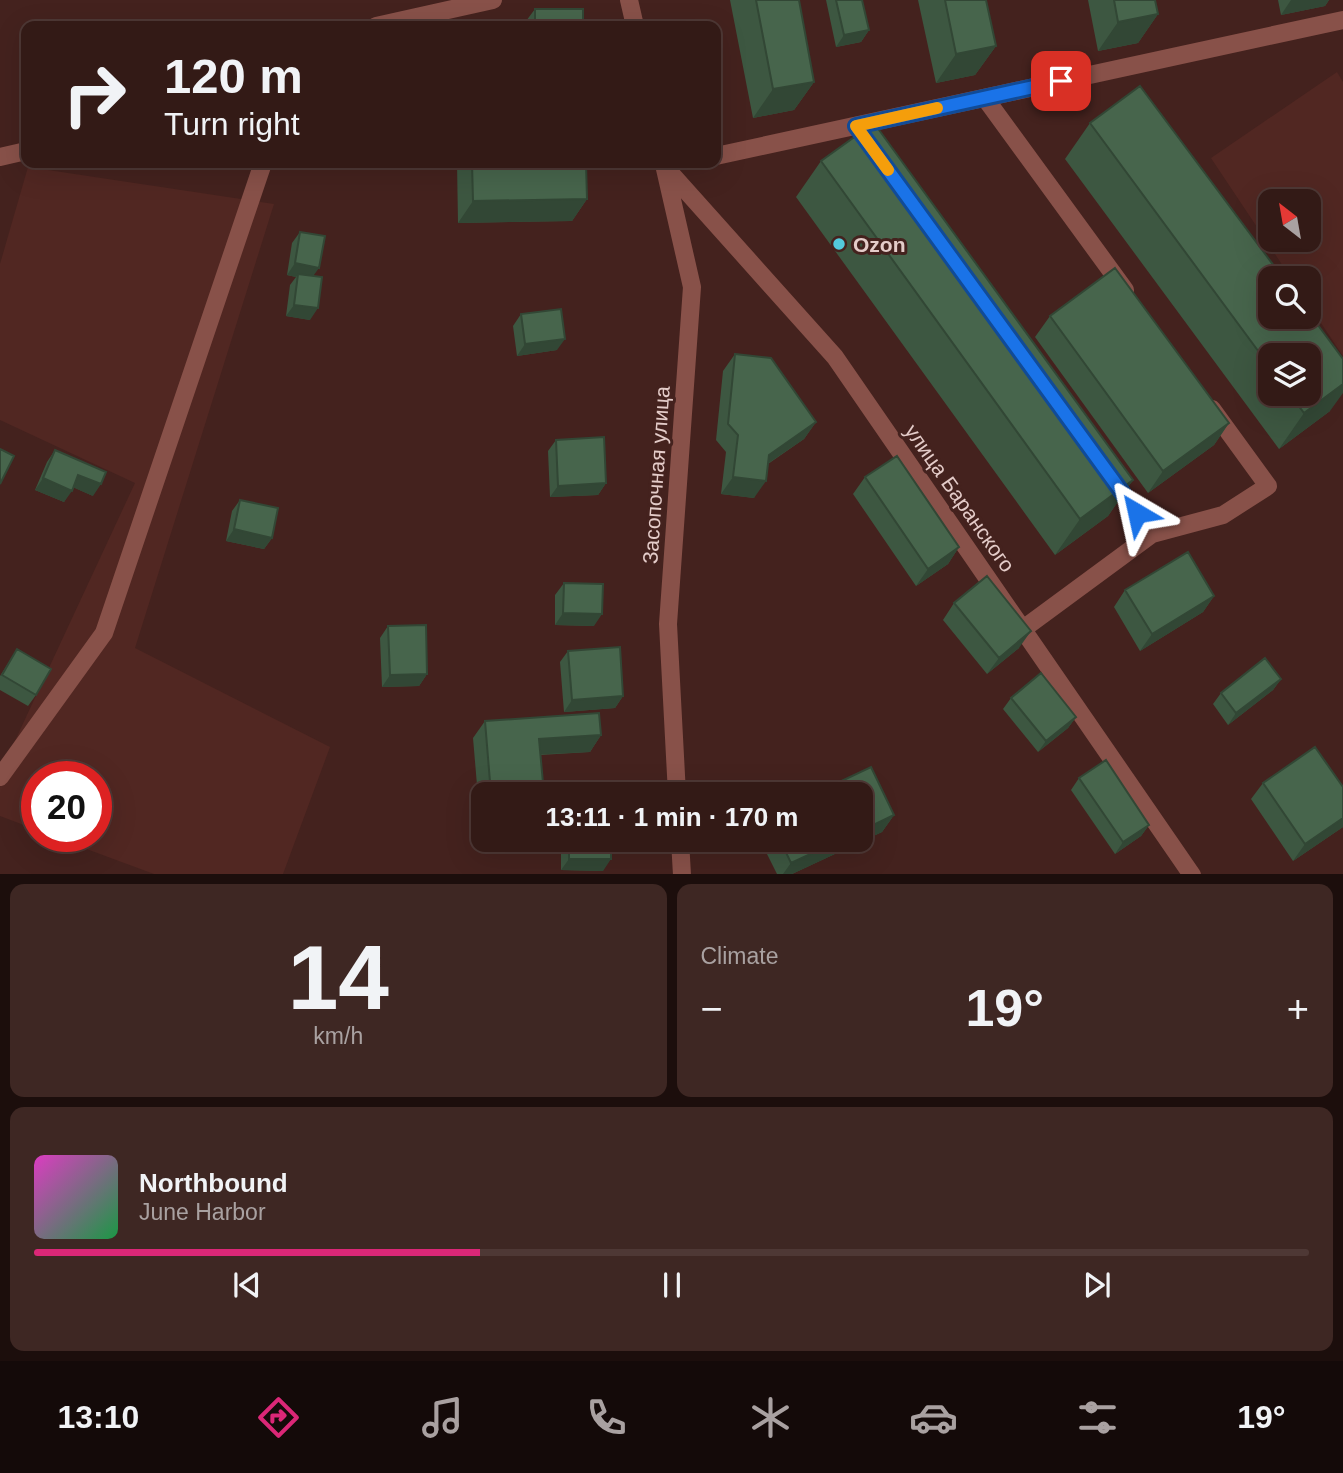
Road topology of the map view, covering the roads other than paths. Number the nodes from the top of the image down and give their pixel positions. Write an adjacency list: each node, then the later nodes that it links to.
1 (493, 0): 4 (street)
2 (629, 0): 5 (street)
3 (1343, 20): 6 (street)
4 (398, 21)
5 (634, 21)
6 (985, 98): 8 (street); 13 (street)
7 (21, 152): 9 (street)
8 (721, 155)
9 (0, 157)
10 (261, 168): 18 (street)
11 (665, 168): 19 (street, Засопочная улица)
12 (667, 168): 17 (street, улица Баранского)
13 (1139, 309)
14 (1203, 397): 16 (street)
15 (1096, 457): 16 (street)
16 (1153, 534): 17 (street)
17 (1023, 629): 22 (street, улица Баранского)
18 (0, 777)
19 (676, 782)
20 (681, 852): 21 (street)
21 (682, 874)
22 (1192, 874)

